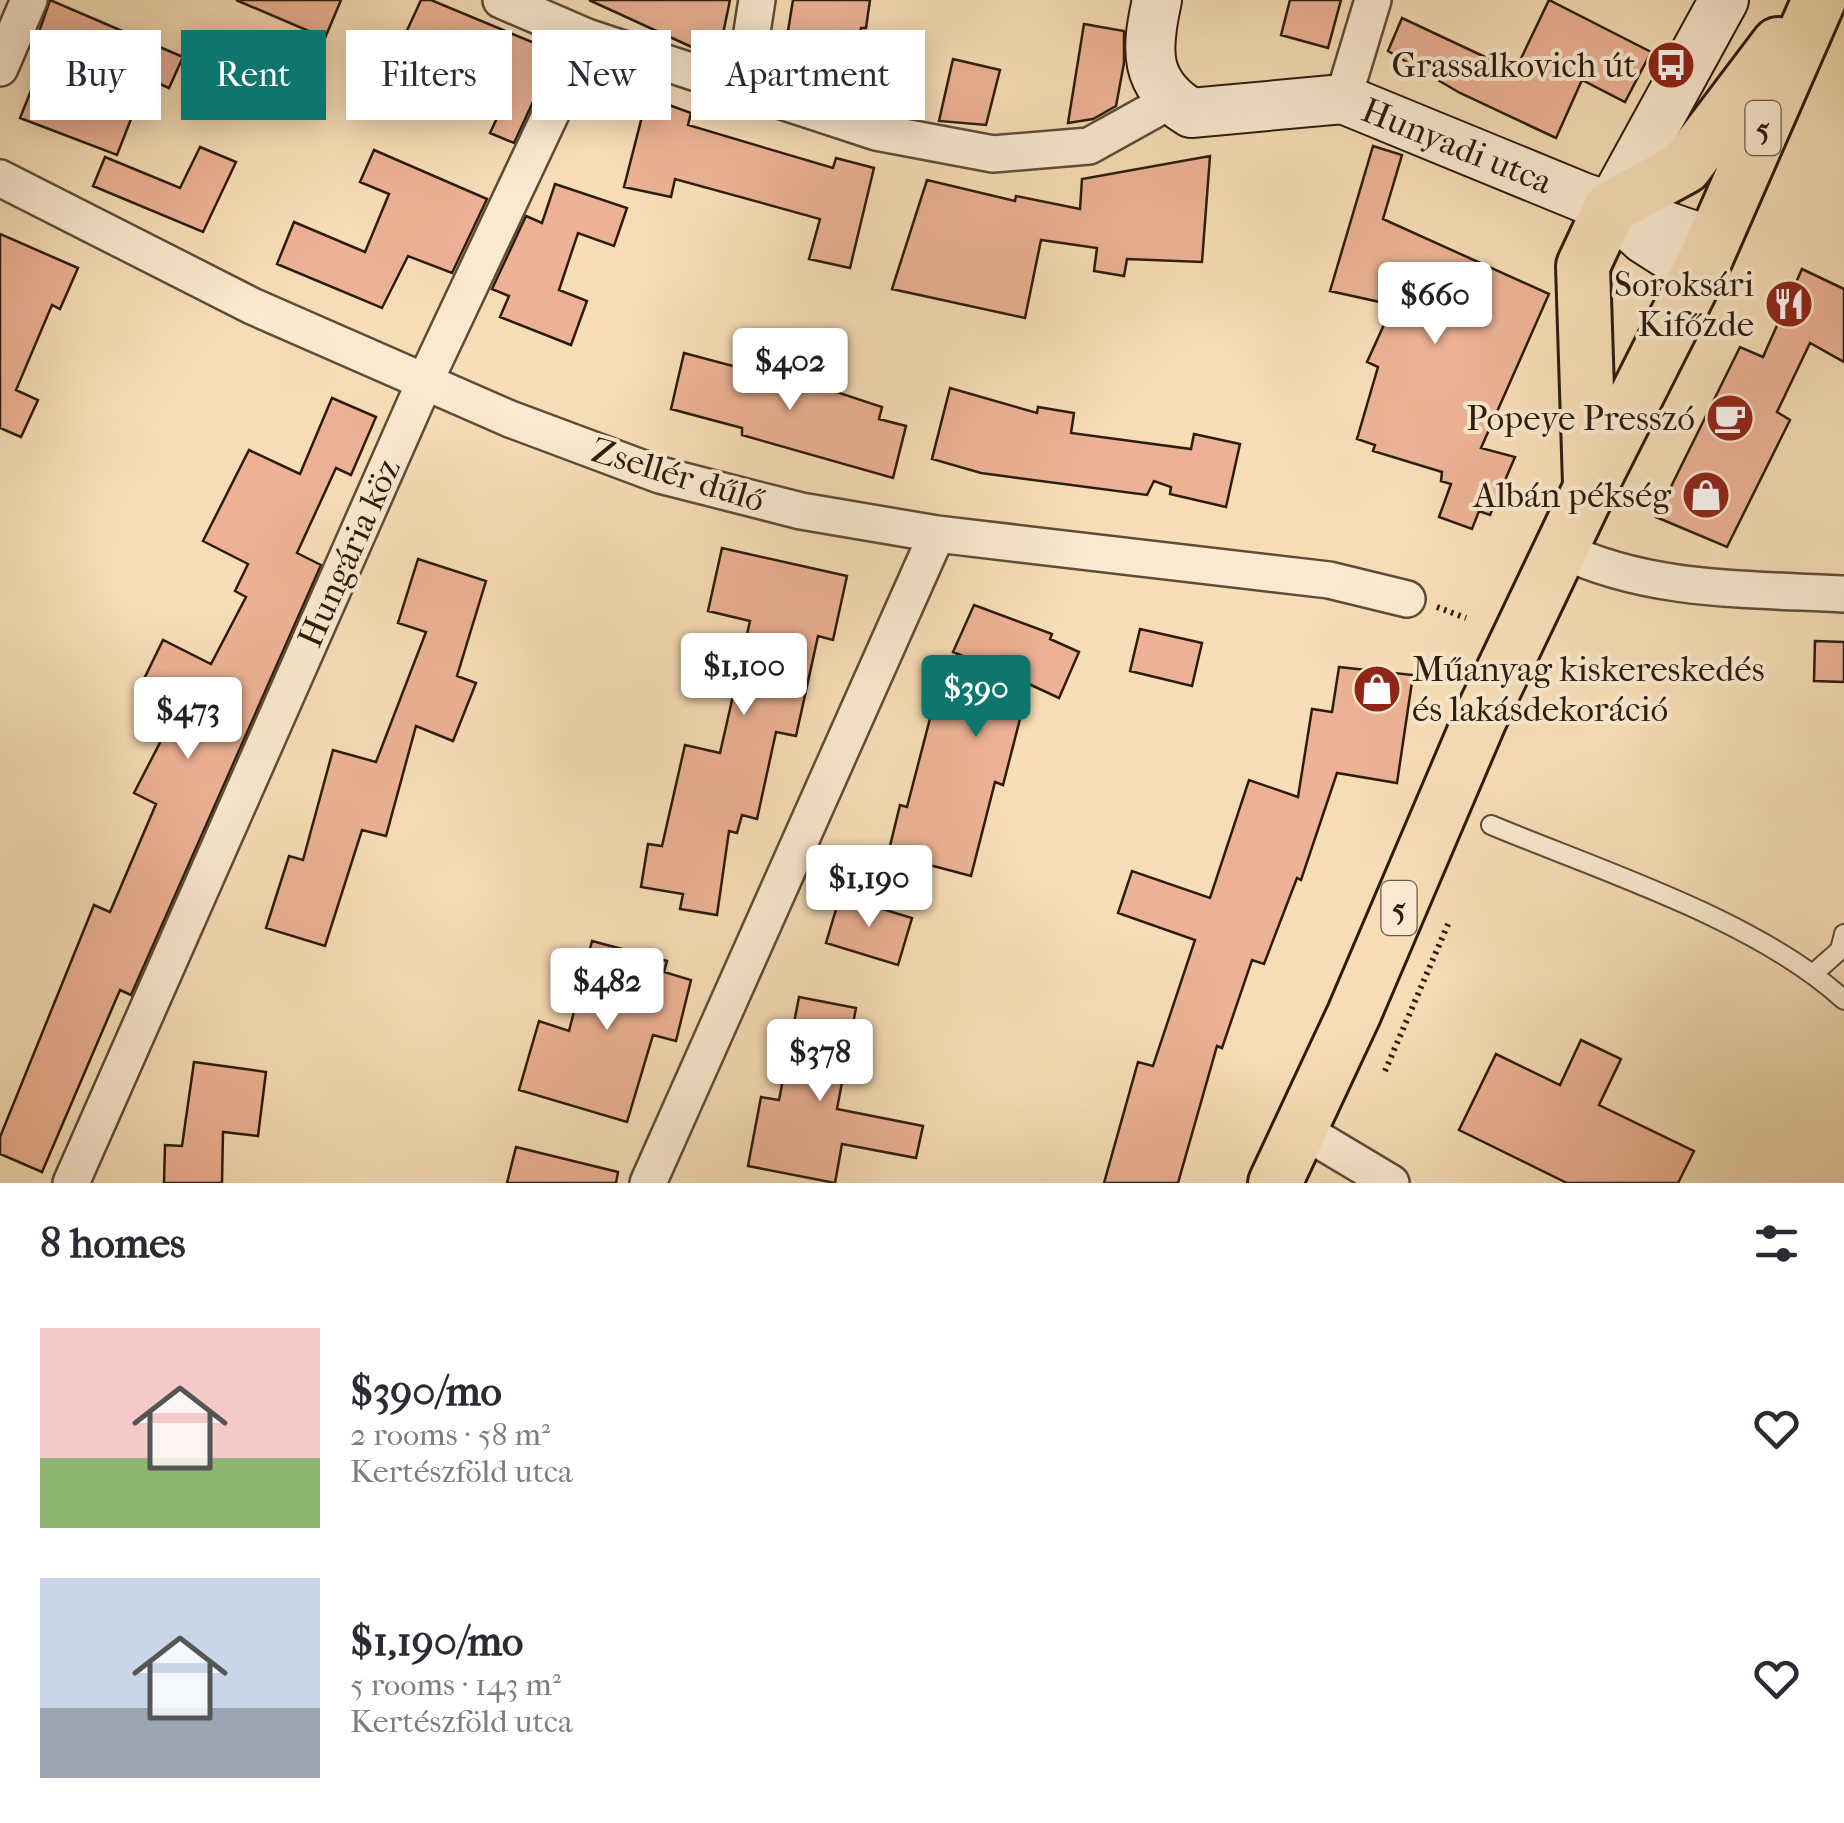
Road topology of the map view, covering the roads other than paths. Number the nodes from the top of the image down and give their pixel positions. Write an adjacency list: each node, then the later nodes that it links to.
1 (29, 0): 11 (street)
2 (501, 0): 9 (street)
3 (757, 0): 10 (street)
4 (1156, 0): 13 (street)
5 (1373, 0): 12 (street)
6 (1724, 0): 17 (street)
7 (1810, 0): 17 (main road)
8 (1819, 0): 18 (main road, 5)
9 (571, 30)
10 (752, 30)
11 (0, 68)
12 (1343, 99): 13 (street, Hunyadi utca); 17 (street, Hunyadi utca)
13 (1170, 101): 15 (street)
14 (548, 120): 19 (street, Hungária köz)
15 (839, 120)
16 (0, 178): 19 (street, Zsellér dűlő)
17 (1610, 208): 18 (street); 20 (main road)
18 (1707, 256): 20 (main road, 5)
19 (425, 381): 21 (street, Zsellér dűlő); 30 (street, Hungária köz)
20 (1590, 486): 22 (main road, 5)
21 (937, 534): 24 (street, Zsellér dűlő); 31 (street)
22 (1560, 549): 23 (street); 29 (main road, 5)
23 (1844, 594)
24 (1407, 598)
25 (1491, 825): 27 (lane)
26 (1844, 934): 27 (lane)
27 (1814, 973): 28 (lane)
28 (1844, 1000)
29 (1299, 1128): 32 (lane); 33 (main road, 5); 34 (lane); 35 (street)
30 (71, 1183)
31 (648, 1183)
32 (1261, 1183)
33 (1275, 1183)
34 (1286, 1183)
35 (1391, 1183)

